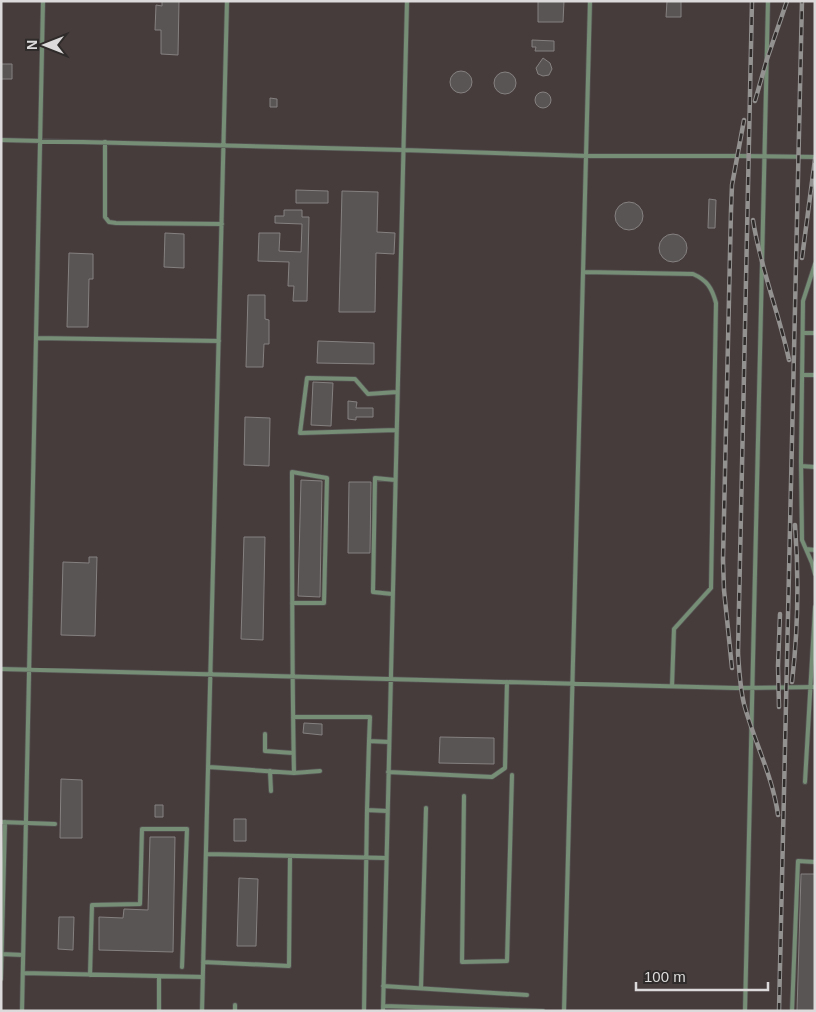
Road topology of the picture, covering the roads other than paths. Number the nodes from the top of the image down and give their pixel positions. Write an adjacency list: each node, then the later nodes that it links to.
1 (43, 1): 7 (lane)
2 (227, 1): 9 (lane)
3 (407, 1): 10 (lane)
4 (590, 1): 11 (lane)
5 (768, 1): 12 (lane)
6 (1, 140): 7 (lane)
7 (40, 140): 8 (lane); 19 (lane)
8 (105, 142): 9 (lane); 14 (lane)
9 (223, 145): 10 (lane); 14 (lane)
10 (403, 150): 11 (lane); 23 (lane)
11 (587, 156): 12 (lane); 16 (lane)
12 (764, 156): 13 (lane); 43 (lane)
13 (815, 157)
14 (222, 224): 20 (lane)
15 (815, 264): 17 (lane)
16 (584, 272): 40 (lane); 41 (lane)
17 (803, 332): 18 (lane); 21 (lane)
18 (815, 333)
19 (36, 338): 20 (lane); 35 (lane)
20 (219, 341): 36 (lane)
21 (802, 375): 22 (lane); 25 (lane)
22 (815, 376)
23 (397, 392): 24 (lane); 24 (lane)
24 (396, 430): 27 (lane)
25 (801, 466): 26 (lane); 28 (lane)
26 (815, 466)
27 (395, 480): 31 (lane); 31 (lane)
28 (806, 549): 29 (lane); 30 (lane)
29 (815, 550)
30 (815, 574)
31 (392, 594): 38 (lane)
32 (292, 603): 32 (lane); 37 (lane)
33 (815, 607): 42 (lane)
34 (1, 669): 35 (lane)
35 (29, 669): 36 (lane); 62 (lane)
36 (212, 674): 37 (lane); 49 (lane)
37 (292, 677): 38 (lane); 44 (lane)
38 (390, 679): 39 (lane); 47 (lane)
39 (507, 682): 40 (lane); 52 (lane)
40 (572, 684): 41 (lane); 90 (lane)
41 (672, 686): 43 (lane)
42 (813, 687): 43 (lane); 55 (lane)
43 (751, 688): 91 (lane)
44 (293, 717): 46 (lane); 48 (lane)
45 (265, 734): 48 (lane)
46 (368, 741): 47 (lane); 59 (lane)
47 (389, 742): 52 (lane)
48 (293, 753): 53 (lane)
49 (209, 767): 50 (lane); 64 (lane)
50 (270, 771): 53 (lane); 56 (lane)
51 (320, 771): 53 (lane)
52 (388, 772): 60 (lane)
53 (294, 773)
54 (512, 775): 57 (lane)
55 (806, 782)
56 (271, 791)
57 (464, 796)
58 (426, 808): 79 (lane)
59 (367, 810): 60 (lane); 66 (lane)
60 (387, 811): 67 (lane)
61 (3, 822): 62 (lane); 69 (lane)
62 (26, 822): 63 (lane); 70 (lane)
63 (55, 824)
64 (206, 854): 65 (lane); 71 (lane)
65 (290, 856): 66 (lane); 71 (lane)
66 (366, 857): 67 (lane); 88 (lane)
67 (386, 858): 78 (lane)
68 (815, 862): 92 (lane)
69 (2, 954): 70 (lane); 77 (lane)
70 (23, 955): 73 (lane)
71 (203, 962): 76 (lane)
72 (182, 967): 74 (lane)
73 (23, 973): 74 (lane); 84 (lane)
74 (90, 974): 75 (lane)
75 (159, 976): 76 (lane); 85 (lane)
76 (203, 977): 86 (lane)
77 (1, 979)
78 (383, 986): 79 (lane); 82 (lane)
79 (421, 988): 80 (lane)
80 (527, 995)
81 (235, 1005): 87 (lane)
82 (383, 1008): 83 (lane)
83 (505, 1010): 89 (lane)
84 (22, 1011)
85 (159, 1011)
86 (202, 1011)
87 (235, 1011)
88 (364, 1011)
89 (543, 1011)
90 (564, 1011)
91 (745, 1011)
92 (792, 1011)

